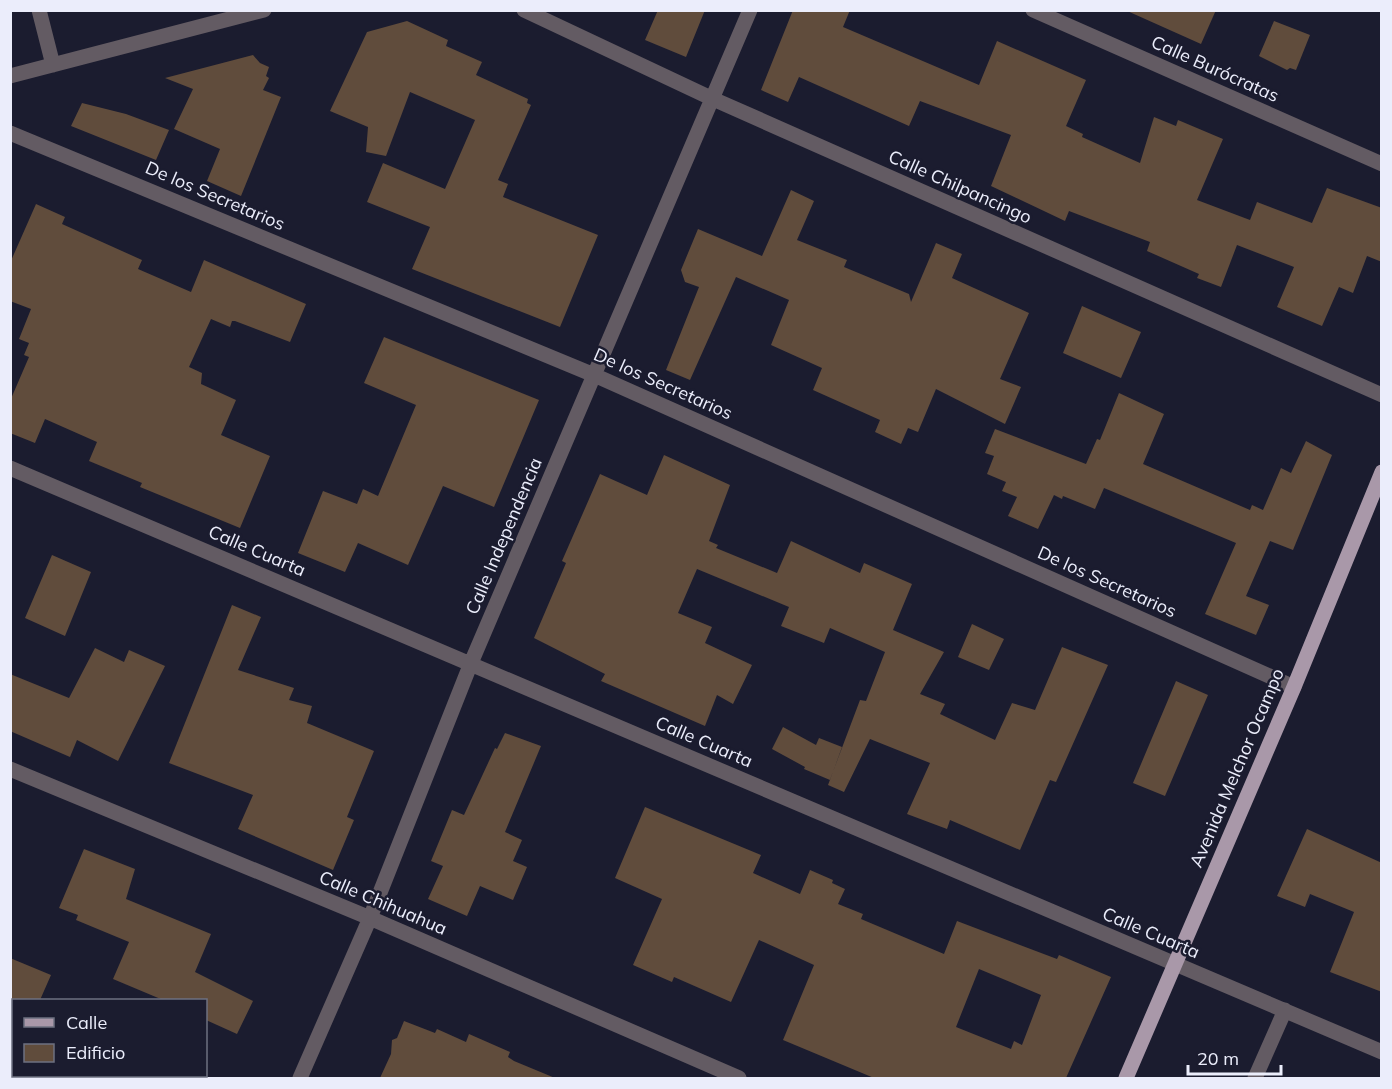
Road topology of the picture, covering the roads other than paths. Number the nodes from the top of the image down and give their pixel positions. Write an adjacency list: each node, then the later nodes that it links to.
1 (39, 10): 7 (street)
2 (264, 10): 6 (street)
3 (524, 10): 9 (street, Calle Chilpancingo)
4 (750, 10): 9 (street, Calle Independencia)
5 (1033, 10): 11 (street, Calle Burócratas)
6 (244, 13): 7 (street)
7 (53, 65): 8 (street)
8 (10, 76)
9 (713, 99): 12 (street, Calle Independencia); 13 (street, Calle Chilpancingo)
10 (10, 133): 12 (street, De los Secretarios)
11 (1382, 164)
12 (594, 375): 16 (street, Calle Independencia); 17 (street, De los Secretarios)
13 (1382, 395)
14 (10, 468): 16 (street, Calle Cuarta)
15 (1382, 472): 17 (main road, Avenida Melchor Ocampo)
16 (471, 663): 19 (street, Calle Independencia); 20 (street, Calle Cuarta)
17 (1294, 687): 20 (main road, Avenida Melchor Ocampo)
18 (10, 769): 19 (street, Calle Chihuahua)
19 (370, 918): 23 (street, Calle Independencia); 24 (street, Calle Chihuahua)
20 (1175, 965): 21 (street, Calle Cuarta); 25 (main road, Avenida Melchor Ocampo)
21 (1285, 1010): 22 (street, Calle Cuarta); 26 (street)
22 (1382, 1052)
23 (300, 1078)
24 (739, 1078)
25 (1126, 1078)
26 (1255, 1078)

